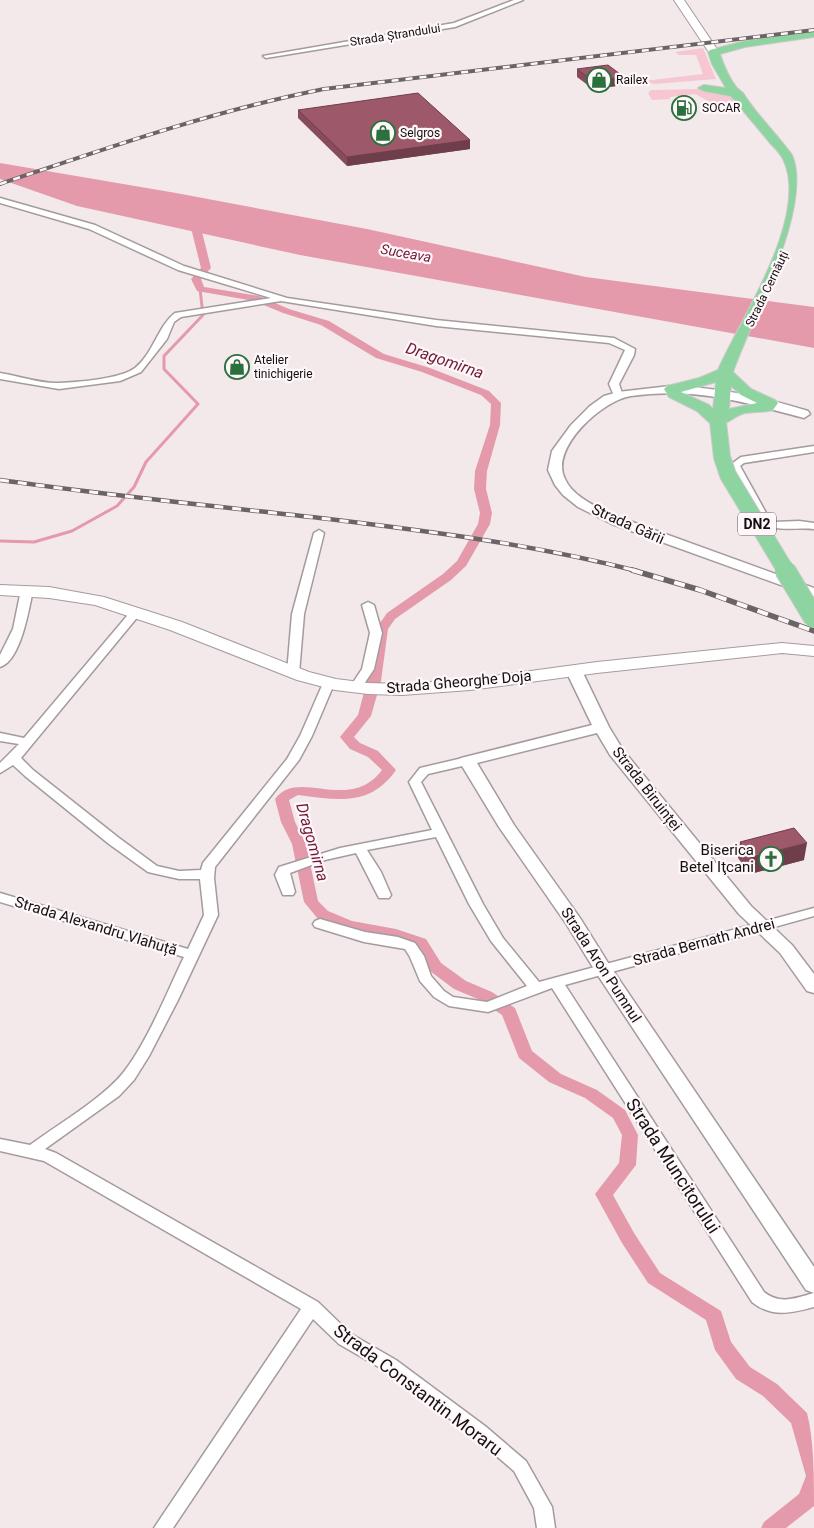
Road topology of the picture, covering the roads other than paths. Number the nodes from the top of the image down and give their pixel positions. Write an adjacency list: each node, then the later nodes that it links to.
1 (520, 0): 5 (street, Strada Ștrandului)
2 (679, 0): 4 (main road, Strada Cernăuți)
3 (814, 34): 4 (main road)
4 (714, 52): 6 (main road, Strada Cernăuți / DN2); 8 (main road, Strada Cernăuți / DN2)
5 (266, 56)
6 (725, 76): 7 (main road, Strada Cernăuți / DN2); 7 (main road)
7 (737, 93): 8 (main road, Strada Cernăuți / DN2)
8 (780, 145): 11 (main road, Strada Cernăuți / DN2)
9 (0, 200): 10 (street)
10 (286, 300): 12 (street); 15 (street)
11 (725, 373): 13 (main road); 14 (main road, DN2); 16 (main road)
12 (0, 376)
13 (673, 391): 14 (street, Strada Gării); 15 (street, Strada Gării); 18 (main road)
14 (723, 395): 16 (street, Strada Gării); 18 (main road, DN2)
15 (618, 396): 24 (street, Strada Gării)
16 (769, 405): 17 (street, Strada Gării); 18 (main road)
17 (809, 415)
18 (718, 422): 27 (main road, DN2, bridge)
19 (814, 449): 20 (street)
20 (814, 526)
21 (318, 533): 33 (street)
22 (0, 590): 23 (main road, Strada Gheorghe Doja)
23 (27, 590): 26 (main road, Strada Gheorghe Doja); 31 (street)
24 (814, 592)
25 (368, 605): 35 (street)
26 (136, 612): 33 (main road, Strada Gheorghe Doja); 38 (street)
27 (814, 618)
28 (782, 648): 29 (main road); 30 (main road); 32 (main road, Strada Gheorghe Doja)
29 (814, 651)
30 (814, 657)
31 (0, 663)
32 (574, 671): 35 (main road, Strada Gheorghe Doja); 36 (street, Strada Biruinței)
33 (293, 673): 34 (main road, Strada Gheorghe Doja)
34 (328, 684): 35 (main road, Strada Gheorghe Doja); 44 (street)
35 (360, 688)
36 (601, 727): 40 (street); 50 (street, Strada Biruinței)
37 (0, 737): 38 (street)
38 (27, 742): 39 (street)
39 (14, 758): 41 (street); 44 (street)
40 (467, 760): 42 (street); 52 (street, Strada Aron Pumnul)
41 (0, 769)
42 (441, 832): 43 (street); 55 (street)
43 (360, 849): 45 (street); 46 (street)
44 (206, 874): 51 (street)
45 (288, 892)
46 (384, 895)
47 (0, 897): 51 (street, Strada Alexandru Vlahuță)
48 (814, 912): 50 (street, Strada Bernath Andrei)
49 (320, 924): 55 (street, Strada Bernath Andrei)
50 (762, 927): 52 (street, Strada Bernath Andrei); 54 (street, Strada Biruinței)
51 (192, 955): 57 (street)
52 (603, 970): 53 (street, Strada Bernath Andrei); 58 (street, Strada Aron Pumnul)
53 (556, 983): 55 (street, Strada Bernath Andrei); 59 (street, Strada Muncitorului)
54 (814, 987)
55 (536, 988)
56 (0, 1145): 57 (street, Strada Constantin Moraru)
57 (32, 1152): 60 (street, Strada Constantin Moraru)
58 (814, 1284)
59 (814, 1300)
60 (312, 1307): 61 (street); 62 (street, Strada Constantin Moraru)
61 (163, 1528)
62 (546, 1528)

